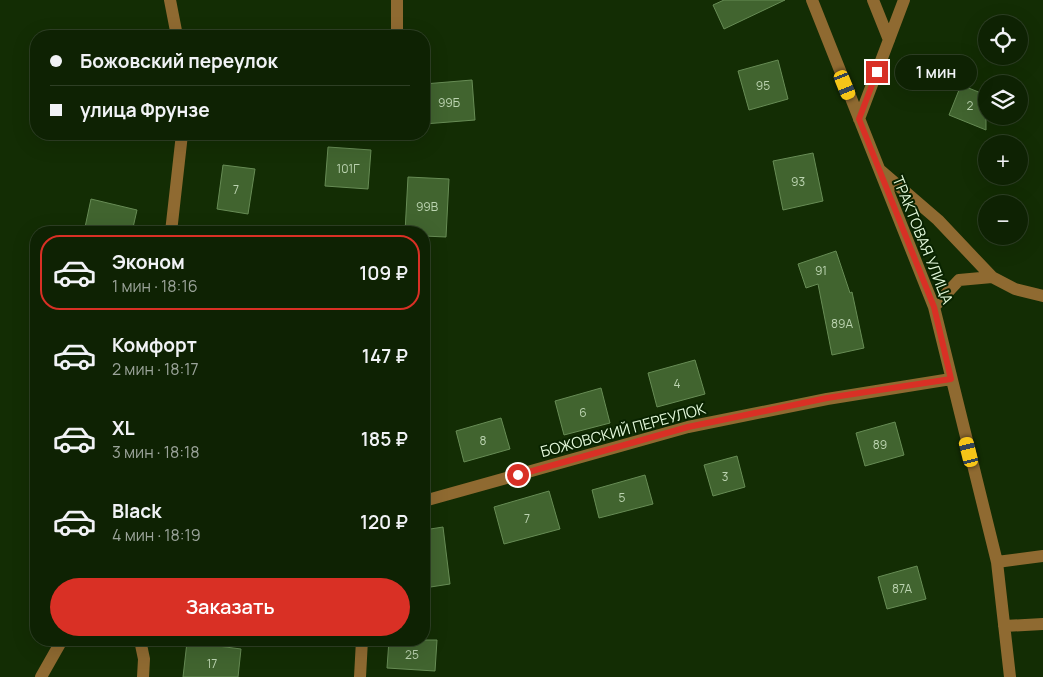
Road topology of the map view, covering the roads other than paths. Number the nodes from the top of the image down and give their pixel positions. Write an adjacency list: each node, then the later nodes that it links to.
1 (170, 0): 6 (street)
2 (397, 0): 7 (street)
3 (812, 0): 9 (street, ТРАКТОВАЯ УЛИЦА)
4 (873, 0): 8 (street)
5 (904, 0): 8 (street)
6 (176, 30)
7 (397, 30)
8 (889, 40): 9 (street)
9 (859, 119): 11 (street, ТРАКТОВАЯ УЛИЦА)
10 (181, 140): 12 (street)
11 (877, 168): 13 (street); 15 (street, ТРАКТОВАЯ УЛИЦА)
12 (172, 226)
13 (992, 276): 14 (street); 15 (street)
14 (1043, 296)
15 (934, 307): 16 (street, ТРАКТОВАЯ УЛИЦА)
16 (951, 379): 17 (street, БОЖОВСКИЙ ПЕРЕУЛОК); 19 (street, ТРАКТОВАЯ УЛИЦА)
17 (430, 500)
18 (1043, 556): 19 (street)
19 (997, 562): 21 (street, ТРАКТОВАЯ УЛИЦА)
20 (1043, 624): 21 (street)
21 (1004, 626): 28 (street, ТРАКТОВАЯ УЛИЦА)
22 (59, 646): 25 (street)
23 (141, 646): 26 (street)
24 (362, 646): 27 (street)
25 (41, 677)
26 (143, 677)
27 (360, 677)
28 (1010, 677)

